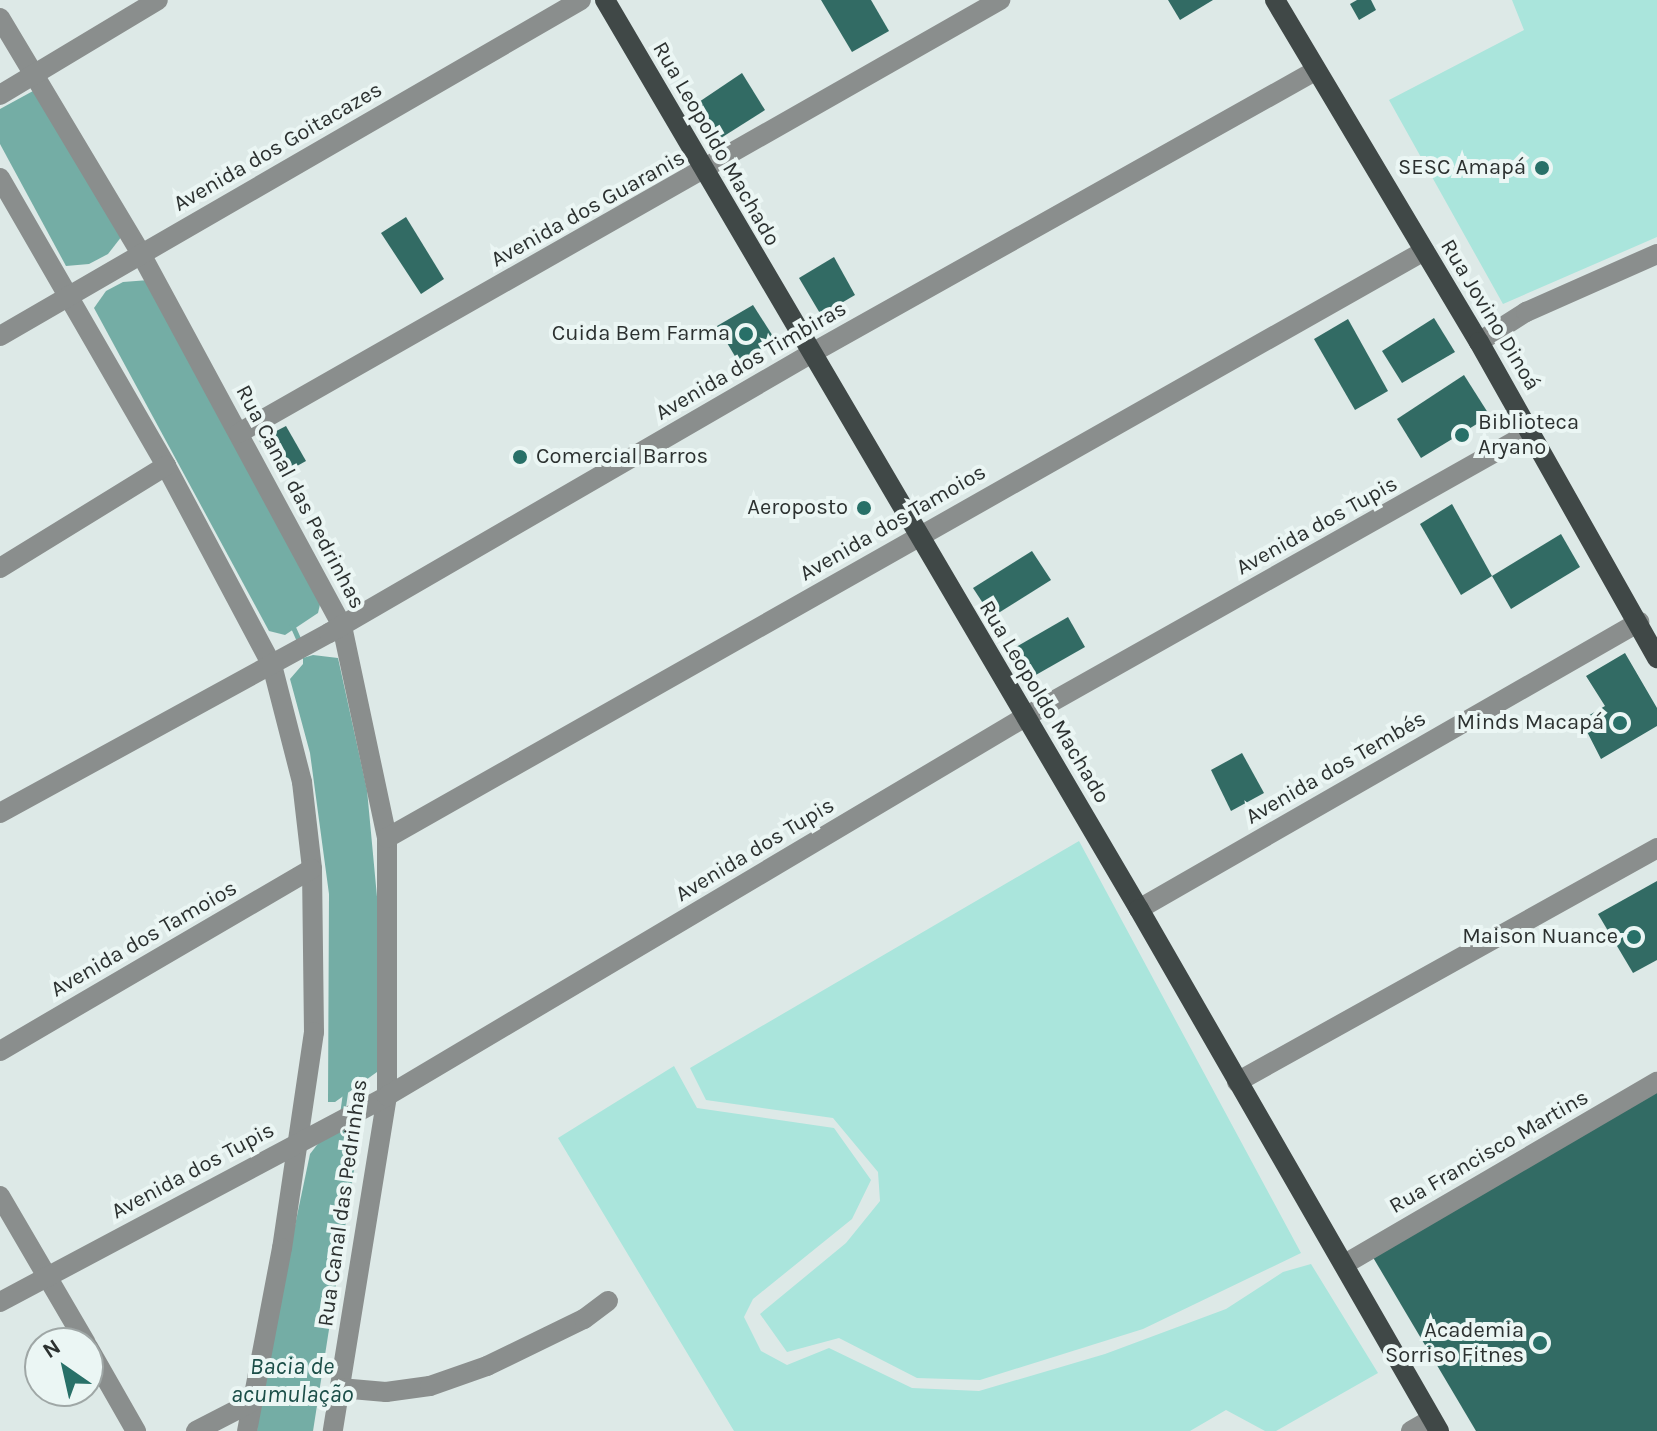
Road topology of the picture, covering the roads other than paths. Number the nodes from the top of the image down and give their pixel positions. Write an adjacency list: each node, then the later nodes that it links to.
1 (158, 0): 8 (street)
2 (581, 0): 14 (street, Avenida dos Goitacazes)
3 (605, 0): 10 (main road, Rua Leopoldo Machado)
4 (1000, 0): 10 (street, Avenida dos Guaranis)
5 (1275, 0): 7 (main road, Rua Jovino Dinoá)
6 (0, 18): 8 (street, Rua Canal das Pedrinhas)
7 (1315, 71): 12 (main road, Rua Jovino Dinoá); 18 (street, Avenida dos Timbiras)
8 (26, 78): 9 (street); 14 (street, Rua Canal das Pedrinhas)
9 (0, 95)
10 (703, 171): 18 (main road, Rua Leopoldo Machado); 20 (street, Avenida dos Guaranis)
11 (0, 178): 15 (street)
12 (1424, 251): 17 (main road, Rua Jovino Dinoá); 22 (street, Avenida dos Tamoios)
13 (1657, 254): 17 (street)
14 (137, 256): 15 (street, Avenida dos Goitacazes); 20 (street, Rua Canal das Pedrinhas)
15 (72, 295): 16 (street, Avenida dos Goitacazes); 21 (street)
16 (0, 336)
17 (1479, 342): 19 (main road, Rua Jovino Dinoá)
18 (812, 353): 22 (main road, Rua Leopoldo Machado); 25 (street, Avenida dos Timbiras)
19 (1531, 432): 24 (main road, Rua Jovino Dinoá); 28 (street, Avenida dos Tupis)
20 (239, 433): 25 (street, Rua Canal das Pedrinhas)
21 (166, 466): 23 (street); 27 (street)
22 (918, 536): 28 (main road, Rua Leopoldo Machado); 32 (street, Avenida dos Tamoios)
23 (0, 568)
24 (1639, 622): 26 (main road, Rua Jovino Dinoá); 35 (street, Avenida dos Tembés)
25 (336, 630): 27 (street, Avenida dos Timbiras); 32 (street, Rua Canal das Pedrinhas)
26 (1657, 658)
27 (278, 662): 29 (street, Avenida dos Timbiras); 34 (street)
28 (1025, 717): 35 (main road, Rua Leopoldo Machado); 39 (street, Avenida dos Tupis)
29 (129, 745): 30 (street, Avenida dos Timbiras); 31 (street, Avenida dos Timbiras)
30 (0, 813)
31 (0, 828)
32 (387, 838): 39 (street, Rua Canal das Pedrinhas)
33 (1657, 848): 37 (street)
34 (312, 869): 36 (street, Avenida dos Tamoios); 40 (street)
35 (1139, 909): 37 (main road, Rua Leopoldo Machado)
36 (0, 1051)
37 (1237, 1082): 42 (main road, Rua Leopoldo Machado)
38 (1657, 1082): 42 (street, Rua Francisco Martins)
39 (382, 1098): 40 (street, Avenida dos Tupis); 48 (street, Rua Canal das Pedrinhas)
40 (300, 1142): 43 (street, Avenida dos Tupis); 49 (street)
41 (0, 1196): 43 (street)
42 (1345, 1264): 50 (main road, Rua Leopoldo Machado)
43 (47, 1275): 45 (street, Avenida dos Tupis); 46 (street)
44 (608, 1301): 48 (street)
45 (0, 1302)
46 (77, 1327)
47 (104, 1375): 51 (street)
48 (340, 1388): 54 (street, Rua Canal das Pedrinhas)
49 (252, 1402): 52 (street); 53 (street)
50 (1436, 1425): 55 (street)
51 (136, 1431)
52 (196, 1431)
53 (247, 1431)
54 (333, 1431)
55 (1411, 1431)

